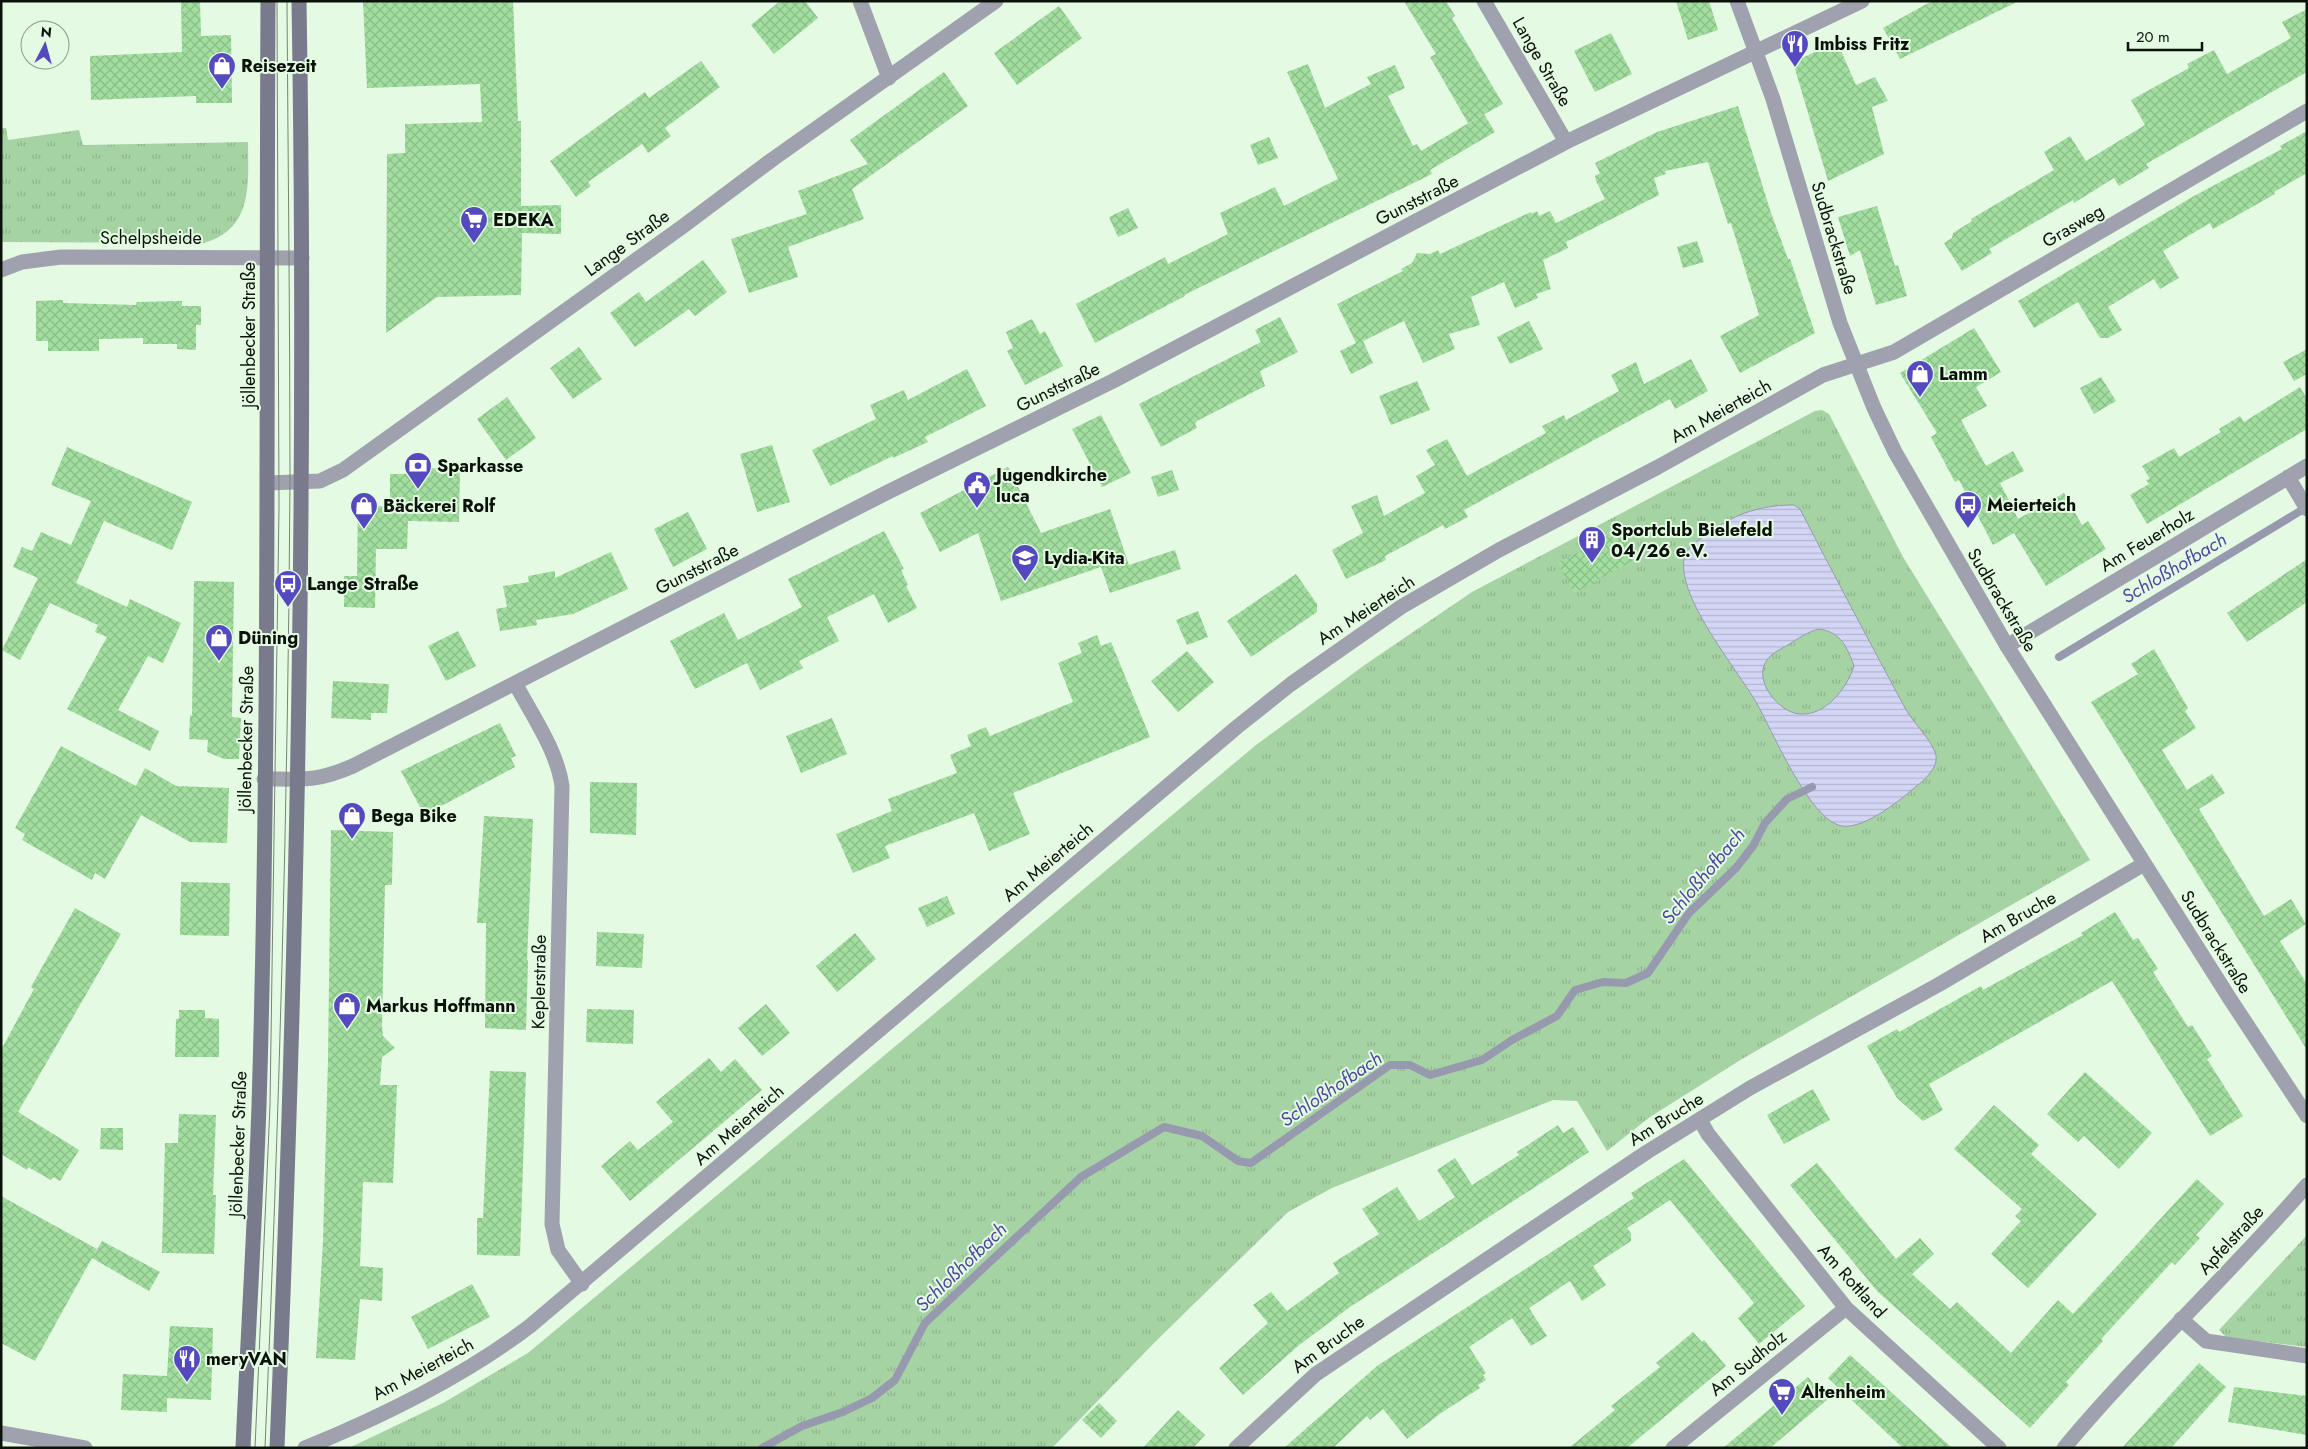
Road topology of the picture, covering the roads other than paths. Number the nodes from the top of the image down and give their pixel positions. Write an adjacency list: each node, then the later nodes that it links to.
1 (268, 1): 12 (main road, Jöllenbecker Straße)
2 (299, 1): 13 (main road)
3 (860, 1): 9 (street)
4 (996, 1): 9 (street, Lange Straße)
5 (1484, 1): 11 (street, Lange Straße)
6 (1737, 1): 8 (street, Sudbrackstraße)
7 (1862, 1): 8 (street, Gunststraße)
8 (1756, 53): 11 (street, Gunststraße); 15 (street, Sudbrackstraße)
9 (889, 78): 19 (street, Lange Straße)
10 (2307, 110): 15 (street, Grasweg)
11 (1566, 142): 22 (street, Gunststraße)
12 (268, 258): 13 (street, Schelpsheide); 14 (street, Schelpsheide); 18 (main road, Jöllenbecker Straße)
13 (302, 258): 19 (main road)
14 (1, 270)
15 (1855, 364): 21 (street, Sudbrackstraße); 29 (street, Am Meierteich)
16 (2307, 466): 17 (street, Am Feuerholz)
17 (2288, 477): 20 (street); 21 (street, Am Feuerholz)
18 (268, 483): 19 (street, Lange Straße); 23 (main road, Jöllenbecker Straße)
19 (303, 483): 24 (main road)
20 (2303, 503)
21 (2007, 646): 25 (street, Sudbrackstraße)
22 (515, 683): 24 (street, Gunststraße); 29 (street, Keplerstraße)
23 (264, 779): 24 (street, Gunststraße); 35 (main road, Jöllenbecker Straße)
24 (297, 780): 36 (main road)
25 (2144, 864): 26 (street, Sudbrackstraße); 27 (street, Am Bruche)
26 (2307, 1116)
27 (1700, 1120): 30 (street, Am Rottland); 38 (street, Am Bruche)
28 (2307, 1185): 31 (street, Apfelstraße)
29 (582, 1284): 37 (street, Am Meierteich)
30 (1846, 1308): 39 (street, Am Sudholz); 40 (street, Am Rottland)
31 (2181, 1318): 32 (street); 41 (street, Apfelstraße)
32 (2307, 1356)
33 (1, 1433): 34 (street)
34 (85, 1448)
35 (243, 1448)
36 (277, 1448)
37 (306, 1448)
38 (1236, 1448)
39 (1673, 1448)
40 (1999, 1448)
41 (2064, 1448)

